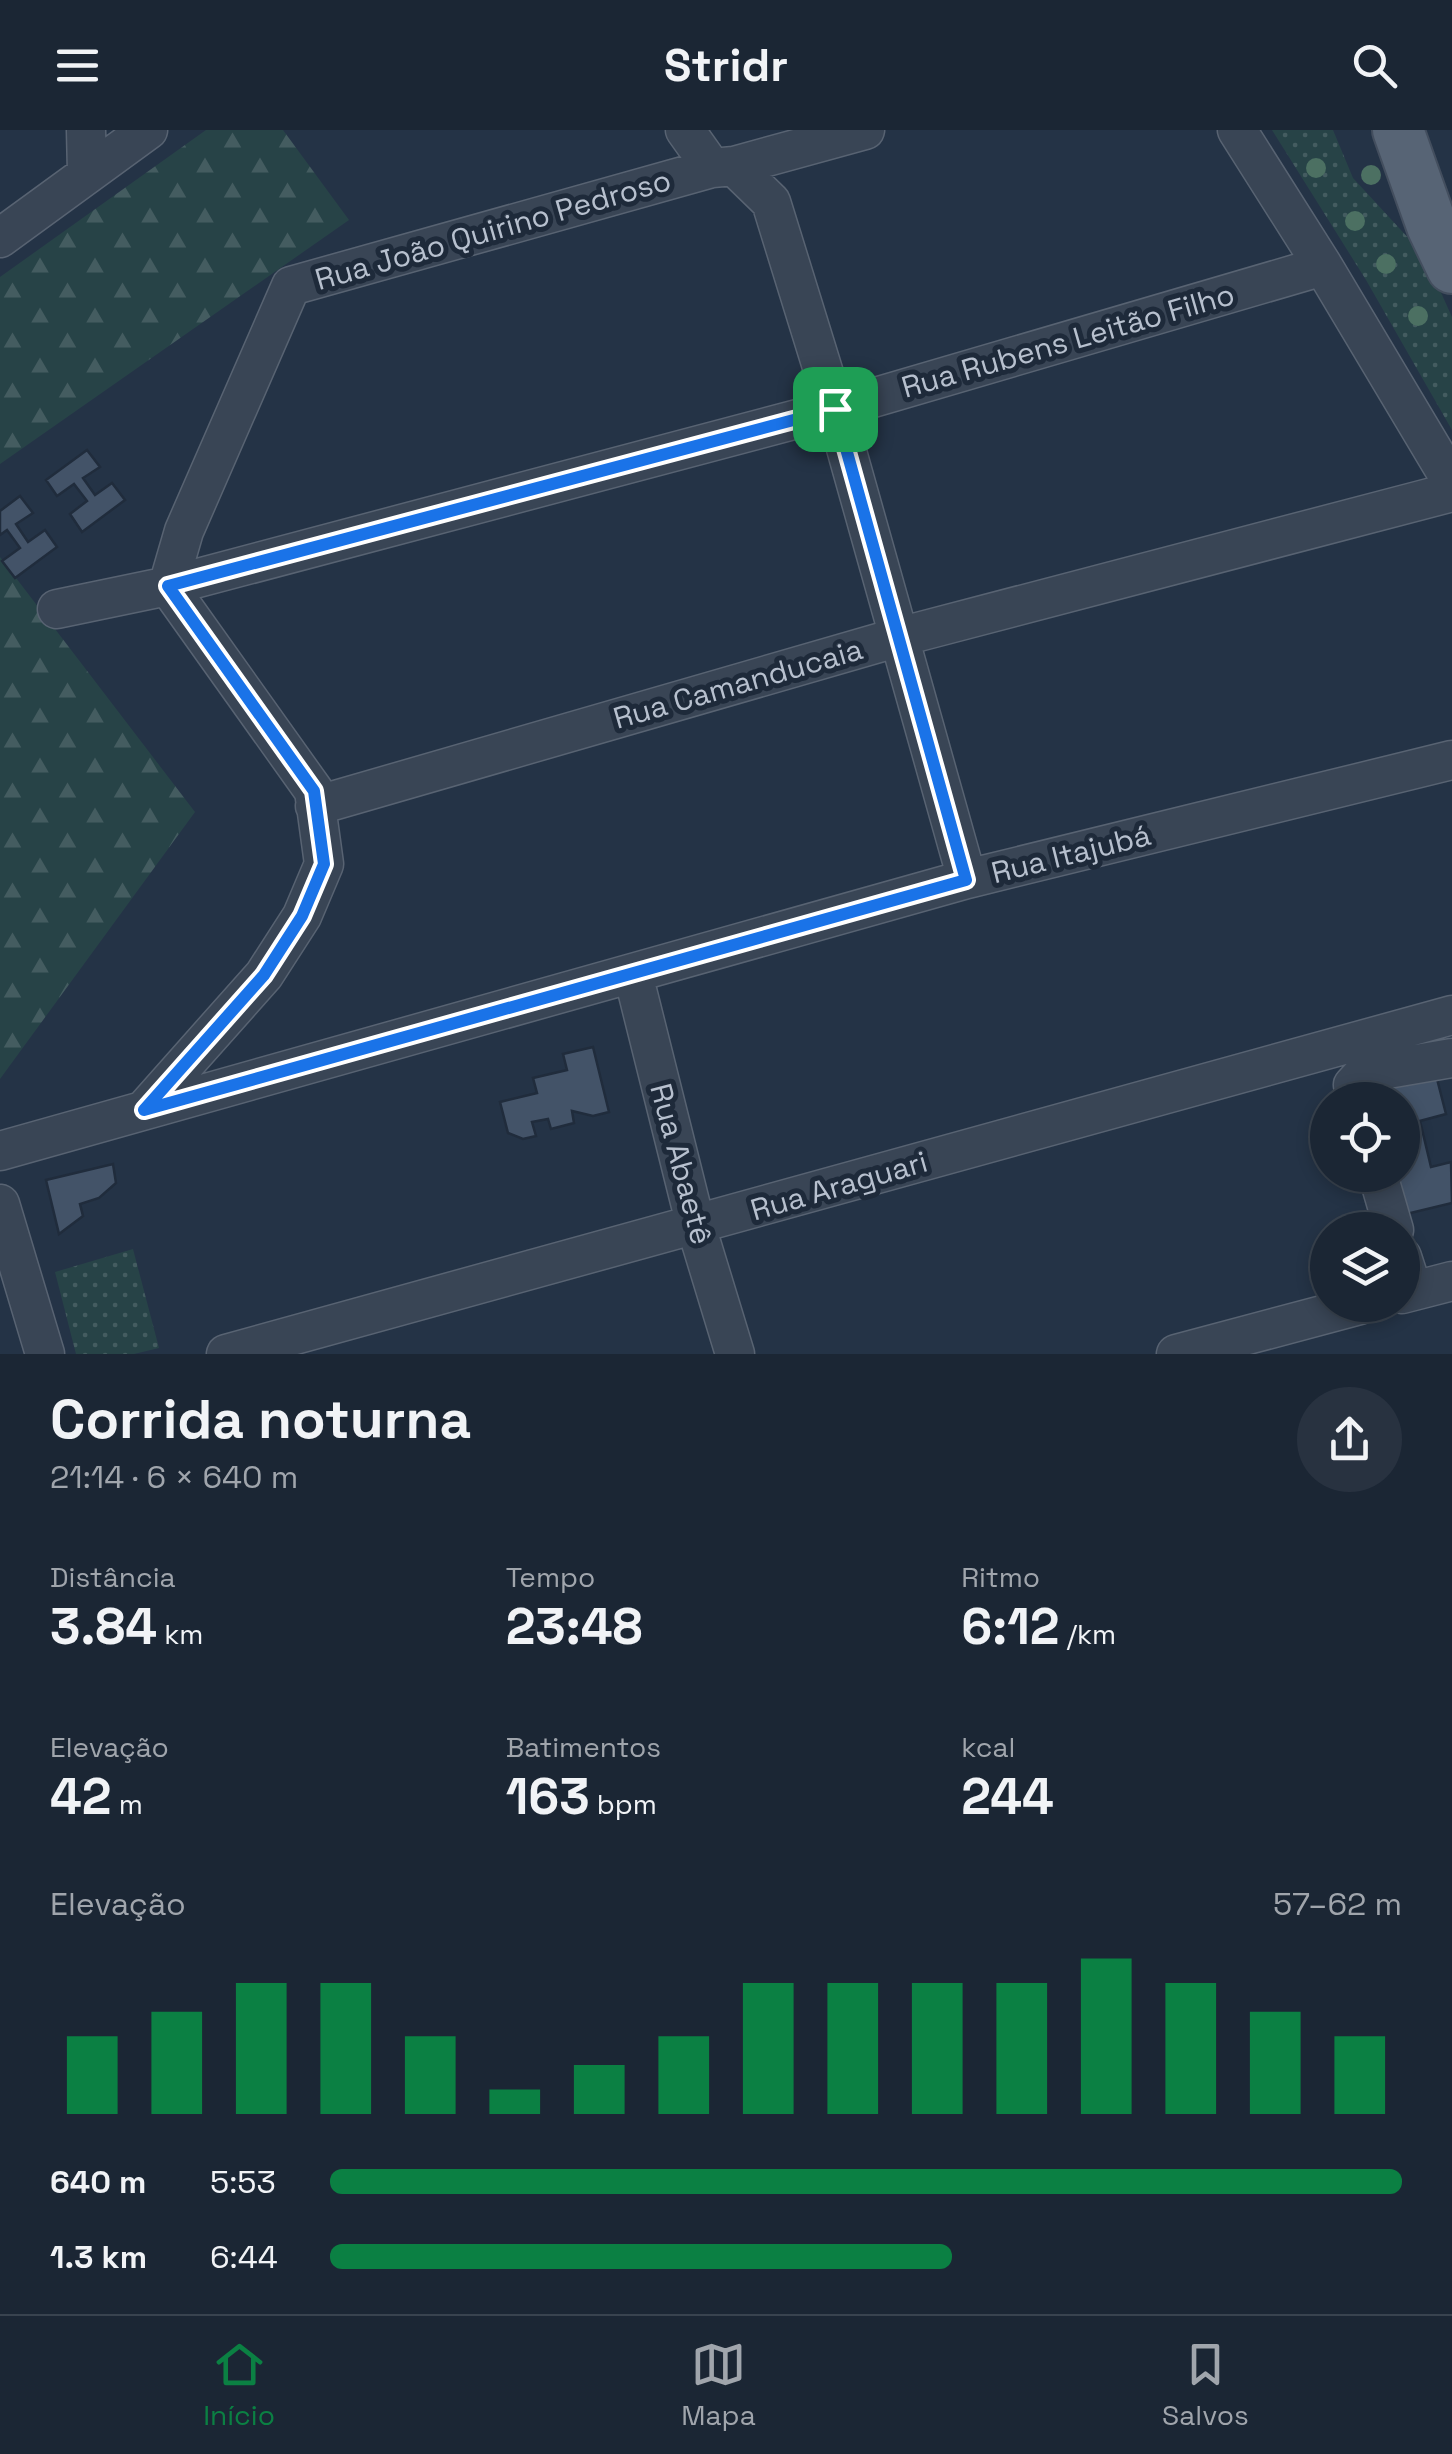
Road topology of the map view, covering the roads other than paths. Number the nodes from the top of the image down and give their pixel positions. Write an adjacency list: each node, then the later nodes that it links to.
1 (86, 130): 9 (street)
2 (148, 130): 9 (street)
3 (685, 130): 8 (street)
4 (865, 130): 8 (street, Rua João Quirino Pedroso)
5 (1237, 130): 12 (street)
6 (1398, 130): 13 (main road)
7 (1431, 130): 10 (main road)
8 (723, 167): 14 (street); 17 (street, Rua João Quirino Pedroso)
9 (87, 173): 11 (street)
10 (1452, 190)
11 (0, 238)
12 (1323, 266): 14 (street, Rua Rubens Leitão Filho); 15 (street)
13 (1452, 268)
14 (835, 409): 17 (street, Rua Rubens Leitão Filho); 19 (street)
15 (1452, 482)
16 (1452, 492): 19 (street, Rua Camanducaia)
17 (168, 586): 18 (street, Rua Rubens Leitão Filho); 21 (street)
18 (57, 608)
19 (899, 637): 21 (street, Rua Camanducaia); 22 (street)
20 (1452, 760): 22 (street, Rua Itajubá)
21 (315, 806): 27 (street)
22 (966, 880): 23 (street, Rua Itajubá)
23 (633, 974): 27 (street, Rua Itajubá); 30 (street, Rua Abaetê)
24 (1452, 1015): 30 (street, Rua Araguari)
25 (1452, 1058): 26 (street)
26 (1355, 1082)
27 (144, 1110): 28 (street, Rua Itajubá)
28 (0, 1151)
29 (0, 1204): 34 (street)
30 (696, 1226): 35 (street, Rua Araguari); 36 (street, Rua Abaetê)
31 (1452, 1280): 32 (street)
32 (1420, 1281)
33 (1310, 1318): 37 (street)
34 (45, 1354)
35 (226, 1354)
36 (735, 1354)
37 (1176, 1354)

